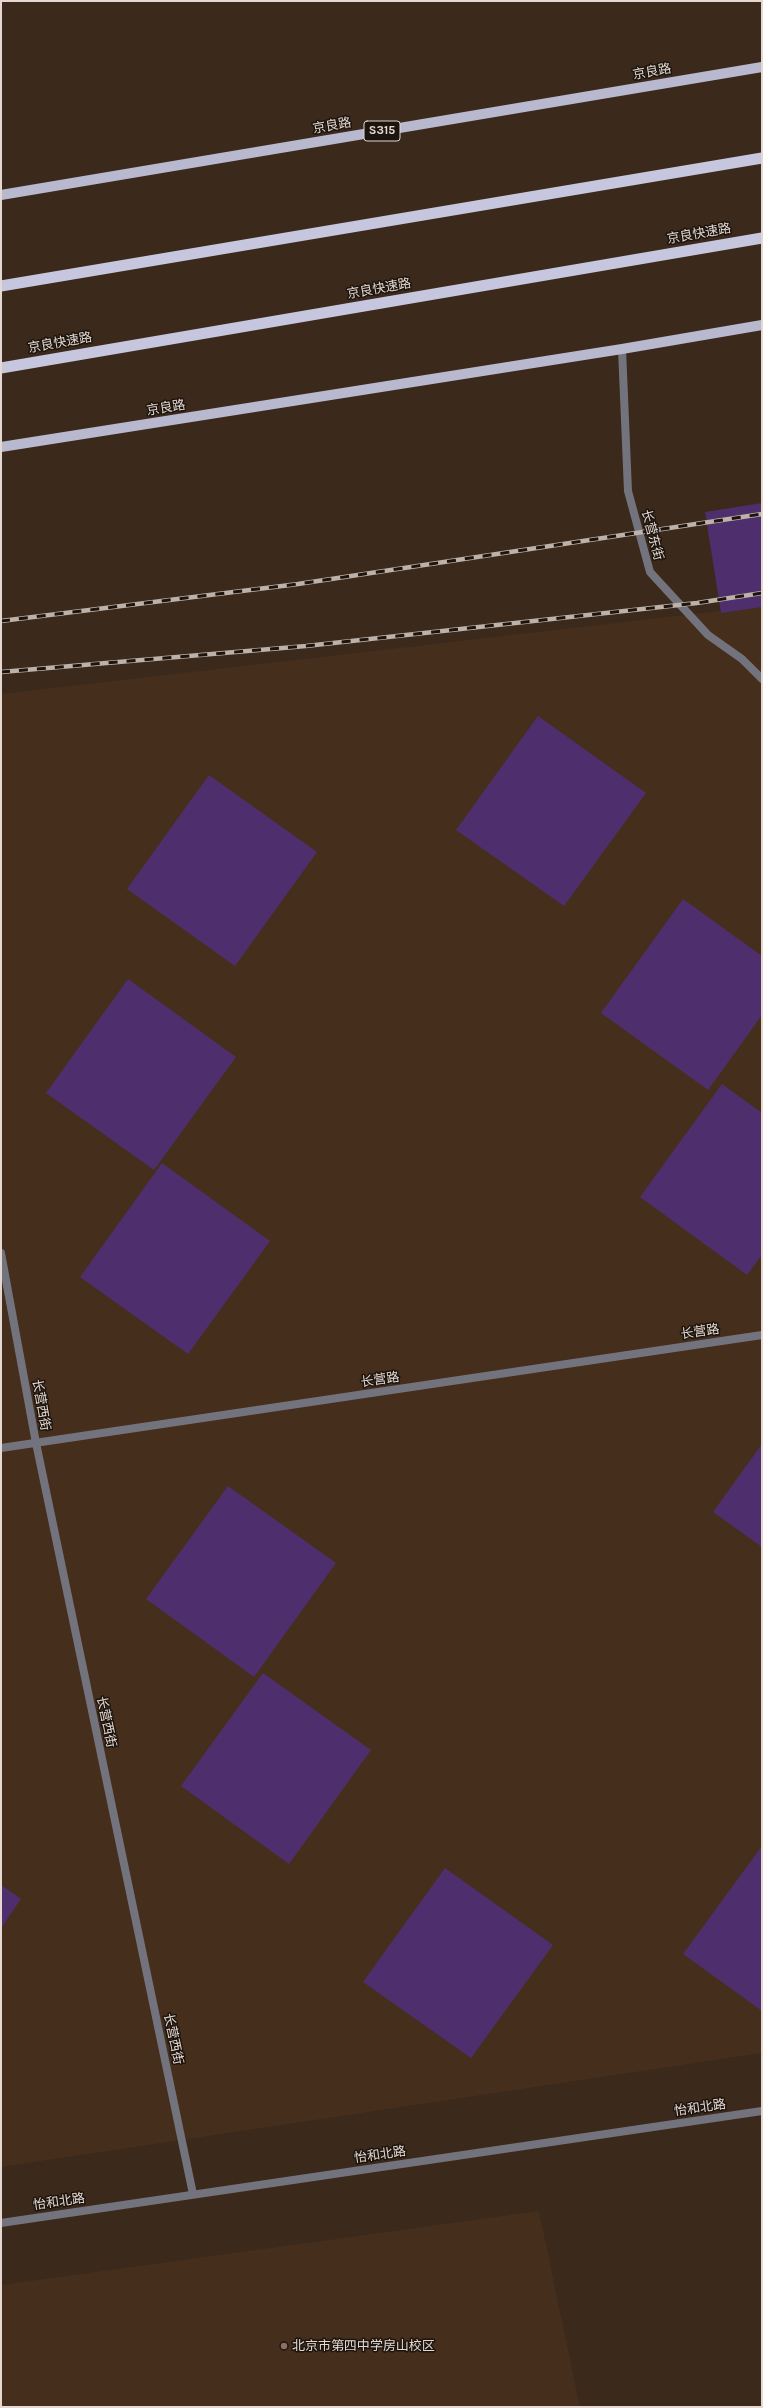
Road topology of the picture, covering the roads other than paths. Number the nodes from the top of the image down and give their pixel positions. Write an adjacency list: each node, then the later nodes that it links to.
1 (762, 67): 3 (main road, 京良路 / S315)
2 (762, 158): 5 (highway)
3 (1, 195)
4 (762, 238): 8 (highway, 京良快速路)
5 (1, 286)
6 (762, 325): 7 (main road, 京良路)
7 (622, 349): 9 (main road, 京良路); 10 (street, 长营东街)
8 (1, 368)
9 (1, 447)
10 (762, 679)
11 (1, 1253): 13 (street, 长营西街)
12 (762, 1335): 13 (street, 长营路)
13 (36, 1443): 14 (street, 长营路); 16 (street, 长营西街)
14 (1, 1448)
15 (762, 2111): 16 (street, 怡和北路)
16 (193, 2194): 17 (street, 怡和北路)
17 (1, 2223)

